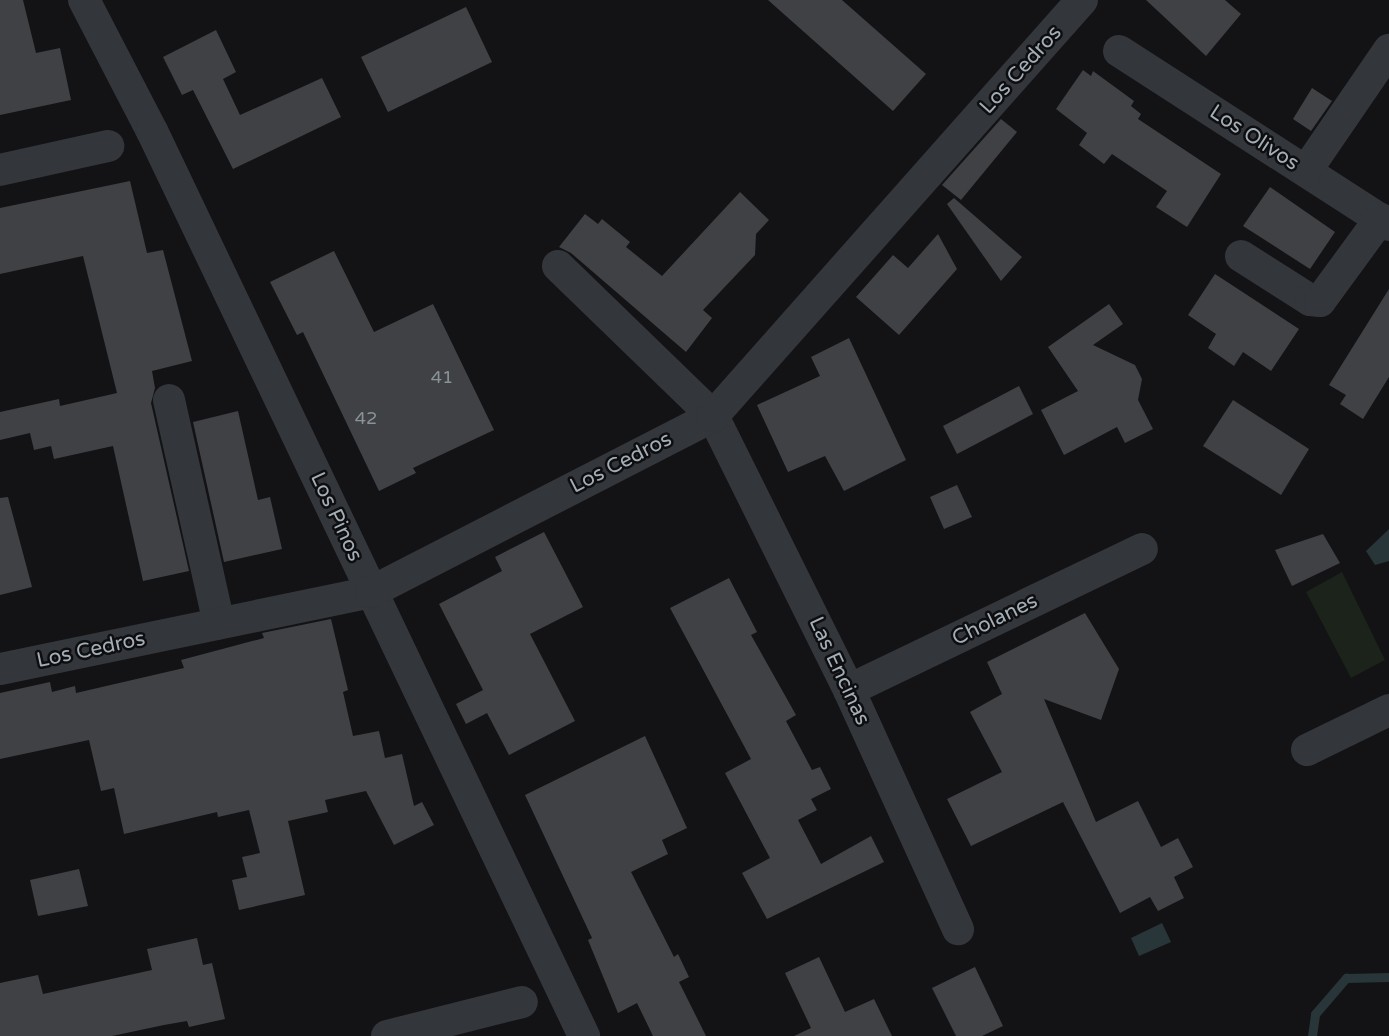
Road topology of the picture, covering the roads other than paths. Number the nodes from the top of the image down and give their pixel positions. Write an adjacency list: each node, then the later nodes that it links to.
1 (84, 0): 14 (street, Los Pinos)
2 (1082, 0): 12 (street, Los Cedros)
3 (1389, 50): 7 (street)
4 (1119, 51): 7 (street, Los Olivos)
5 (108, 146): 6 (street)
6 (0, 170)
7 (1306, 171): 8 (street, Los Olivos)
8 (1385, 222): 9 (street)
9 (1241, 256)
10 (558, 266): 12 (street, Las Encinas)
11 (169, 400): 15 (street)
12 (713, 416): 14 (street, Los Cedros); 17 (street, Las Encinas)
13 (1142, 549): 17 (street, Cholanes)
14 (371, 592): 15 (street, Los Cedros); 23 (street, Los Pinos)
15 (219, 623): 16 (street, Los Cedros)
16 (0, 669)
17 (849, 690): 20 (street, Las Encinas)
18 (1389, 710): 19 (street)
19 (1307, 750)
20 (958, 929)
21 (522, 1002): 22 (street)
22 (387, 1036)
23 (584, 1036)

